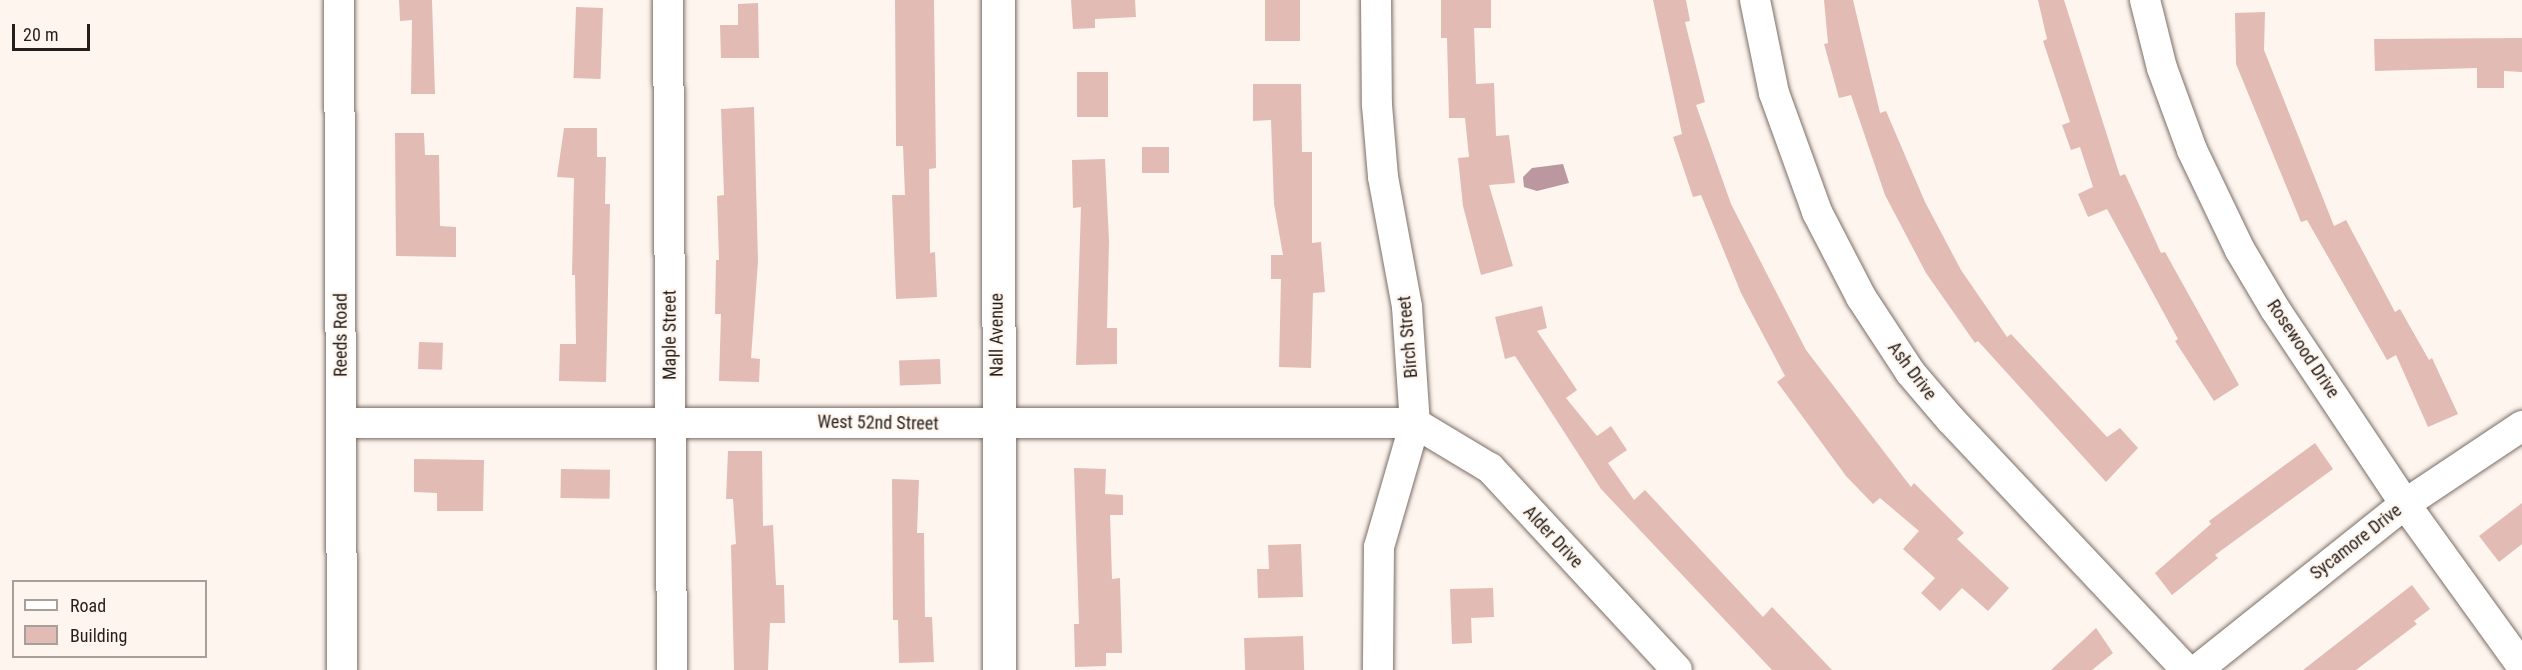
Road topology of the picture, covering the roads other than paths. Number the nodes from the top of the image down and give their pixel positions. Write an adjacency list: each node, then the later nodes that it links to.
1 (339, 0): 8 (street, Reeds Road)
2 (668, 0): 7 (street, Maple Street)
3 (998, 0): 10 (street, Nall Avenue)
4 (1376, 0): 9 (street, Birch Street)
5 (1755, 0): 19 (street, Ash Drive)
6 (2145, 0): 12 (street, Rosewood Drive)
7 (670, 422): 8 (street, West 52nd Street); 10 (street, West 52nd Street); 15 (street, Maple Street)
8 (341, 423): 14 (street, Reeds Road)
9 (1415, 423): 10 (street, West 52nd Street); 17 (street, Birch Street); 18 (street, Alder Drive)
10 (997, 425): 16 (street, Nall Avenue)
11 (2522, 426): 12 (street, Sycamore Drive)
12 (2405, 504): 13 (street, Rosewood Drive); 20 (street, Sycamore Drive)
13 (2522, 666)
14 (342, 670)
15 (672, 670)
16 (999, 670)
17 (1378, 670)
18 (1677, 670)
19 (2187, 670)
20 (2197, 670)

